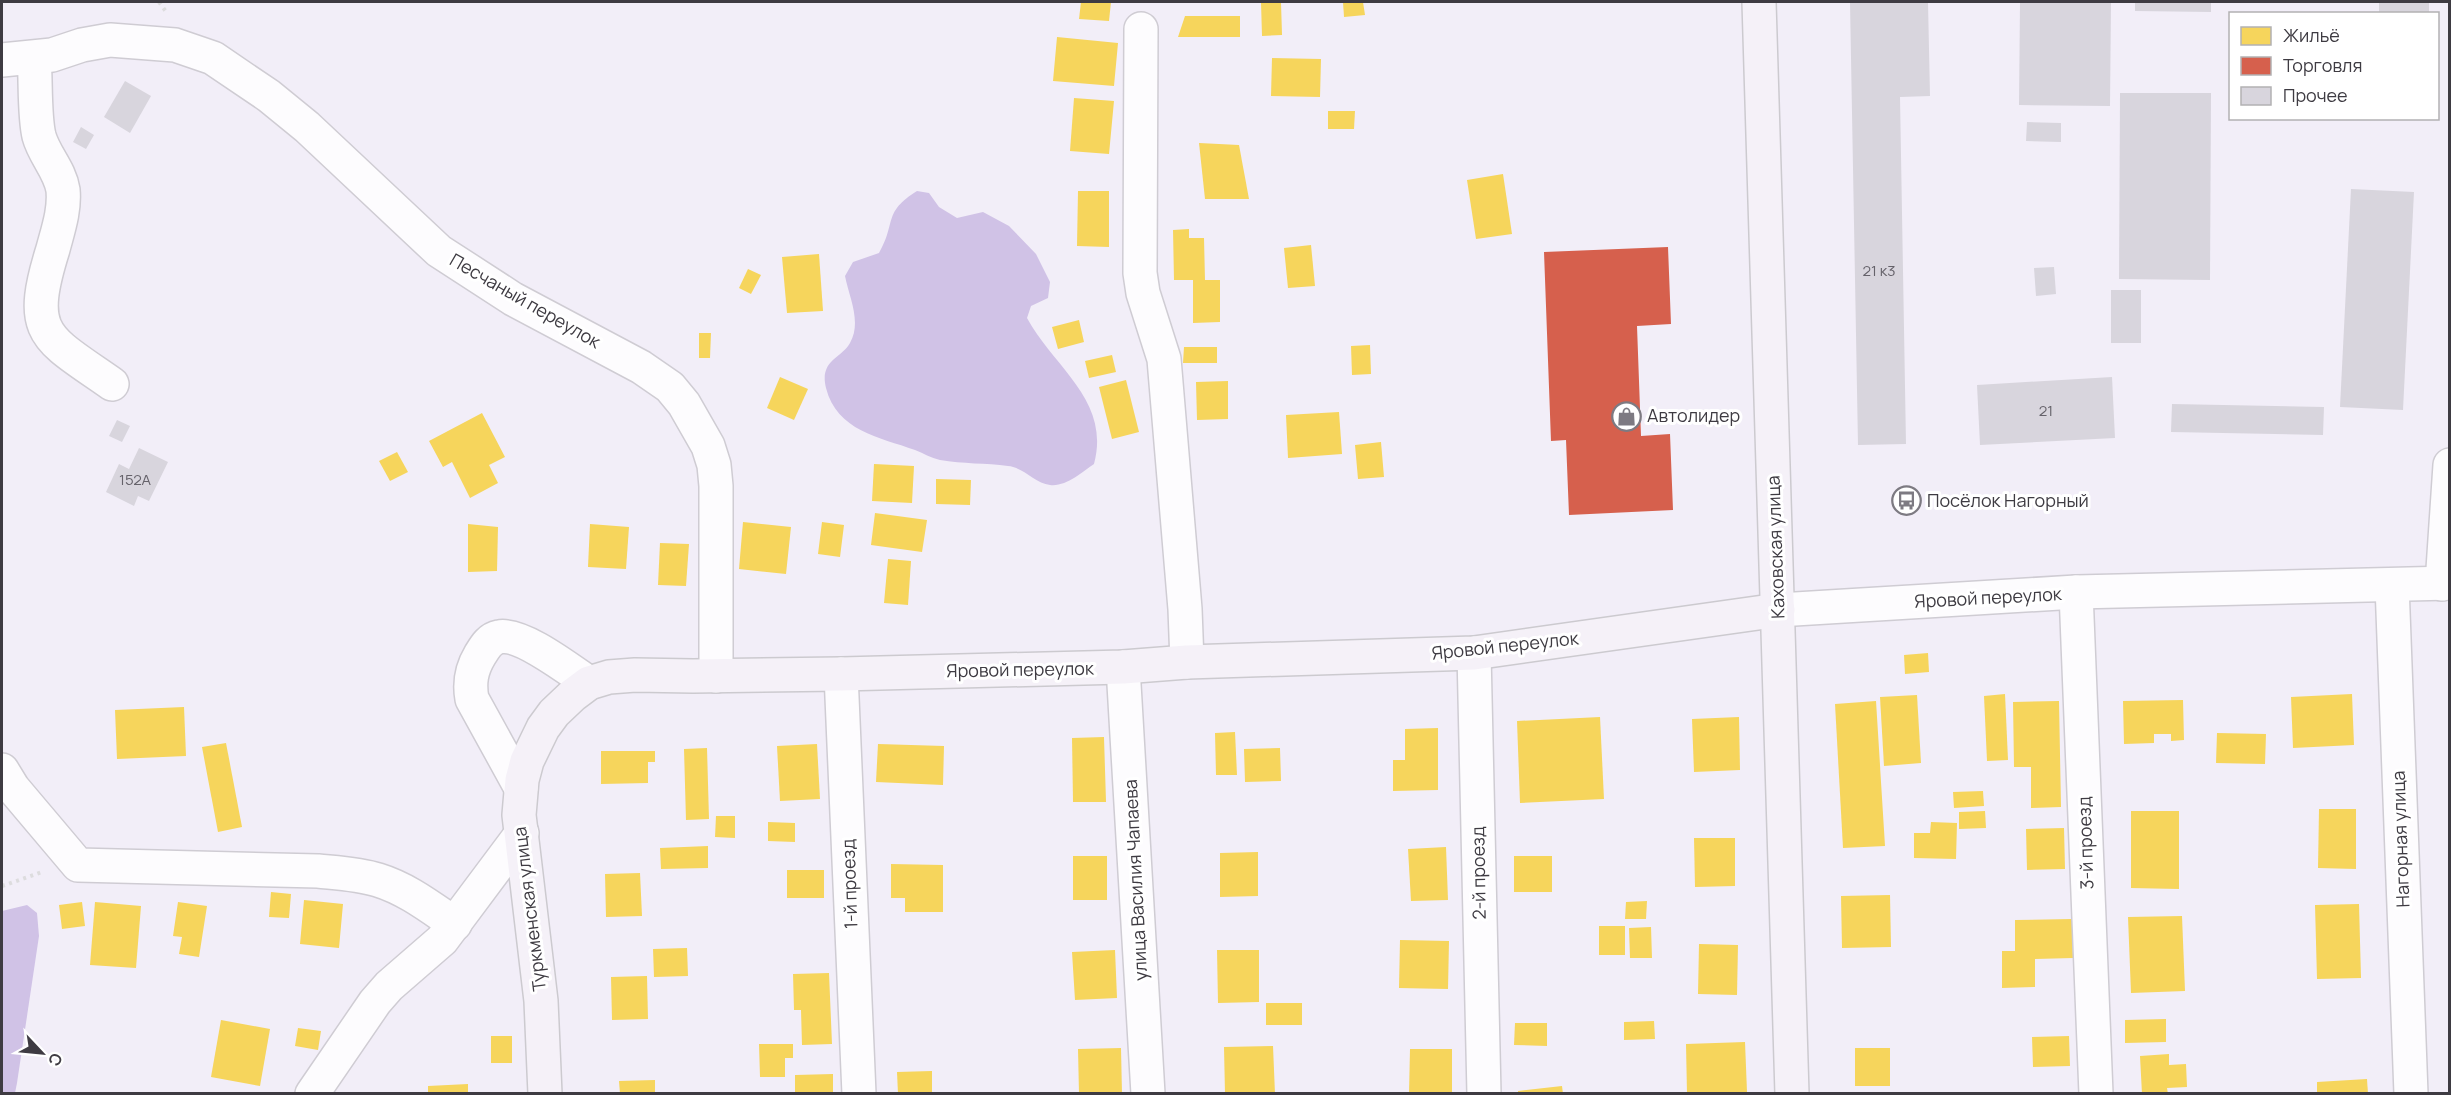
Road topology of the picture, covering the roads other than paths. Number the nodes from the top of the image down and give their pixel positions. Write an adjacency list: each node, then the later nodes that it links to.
1 (1759, 2): 10 (main road, Каховская улица)
2 (1142, 30): 12 (street)
3 (34, 58): 4 (street, Песчаный переулок); 5 (street); 15 (street, Песчаный переулок)
4 (2, 60)
5 (112, 384)
6 (2450, 465): 7 (street)
7 (2446, 584): 8 (street, Яровой переулок)
8 (2392, 585): 9 (street, Яровой переулок); 29 (street, Нагорная улица)
9 (2076, 592): 10 (street, Яровой переулок); 28 (street, 3-й проезд)
10 (1778, 610): 11 (main road, Яровой переулок); 27 (main road, Каховская улица)
11 (1474, 654): 12 (main road, Яровой переулок); 26 (street, 2-й проезд)
12 (1186, 662): 13 (main road, Яровой переулок)
13 (1123, 667): 14 (main road, Яровой переулок); 25 (street, улица Василия Чапаева)
14 (841, 674): 15 (main road, Яровой переулок); 24 (street, 1-й проезд)
15 (716, 676): 16 (main road, Яровой переулок)
16 (589, 683): 17 (main road, Яровой переулок); 19 (street)
17 (543, 728): 19 (main road, Туркменская улица)
18 (2, 771): 21 (street)
19 (521, 788): 20 (main road, Туркменская улица)
20 (522, 833): 21 (street); 23 (main road, Туркменская улица)
21 (455, 924): 22 (street)
22 (312, 1094)
23 (546, 1094)
24 (859, 1094)
25 (1148, 1094)
26 (1484, 1094)
27 (1792, 1094)
28 (2096, 1094)
29 (2411, 1094)

